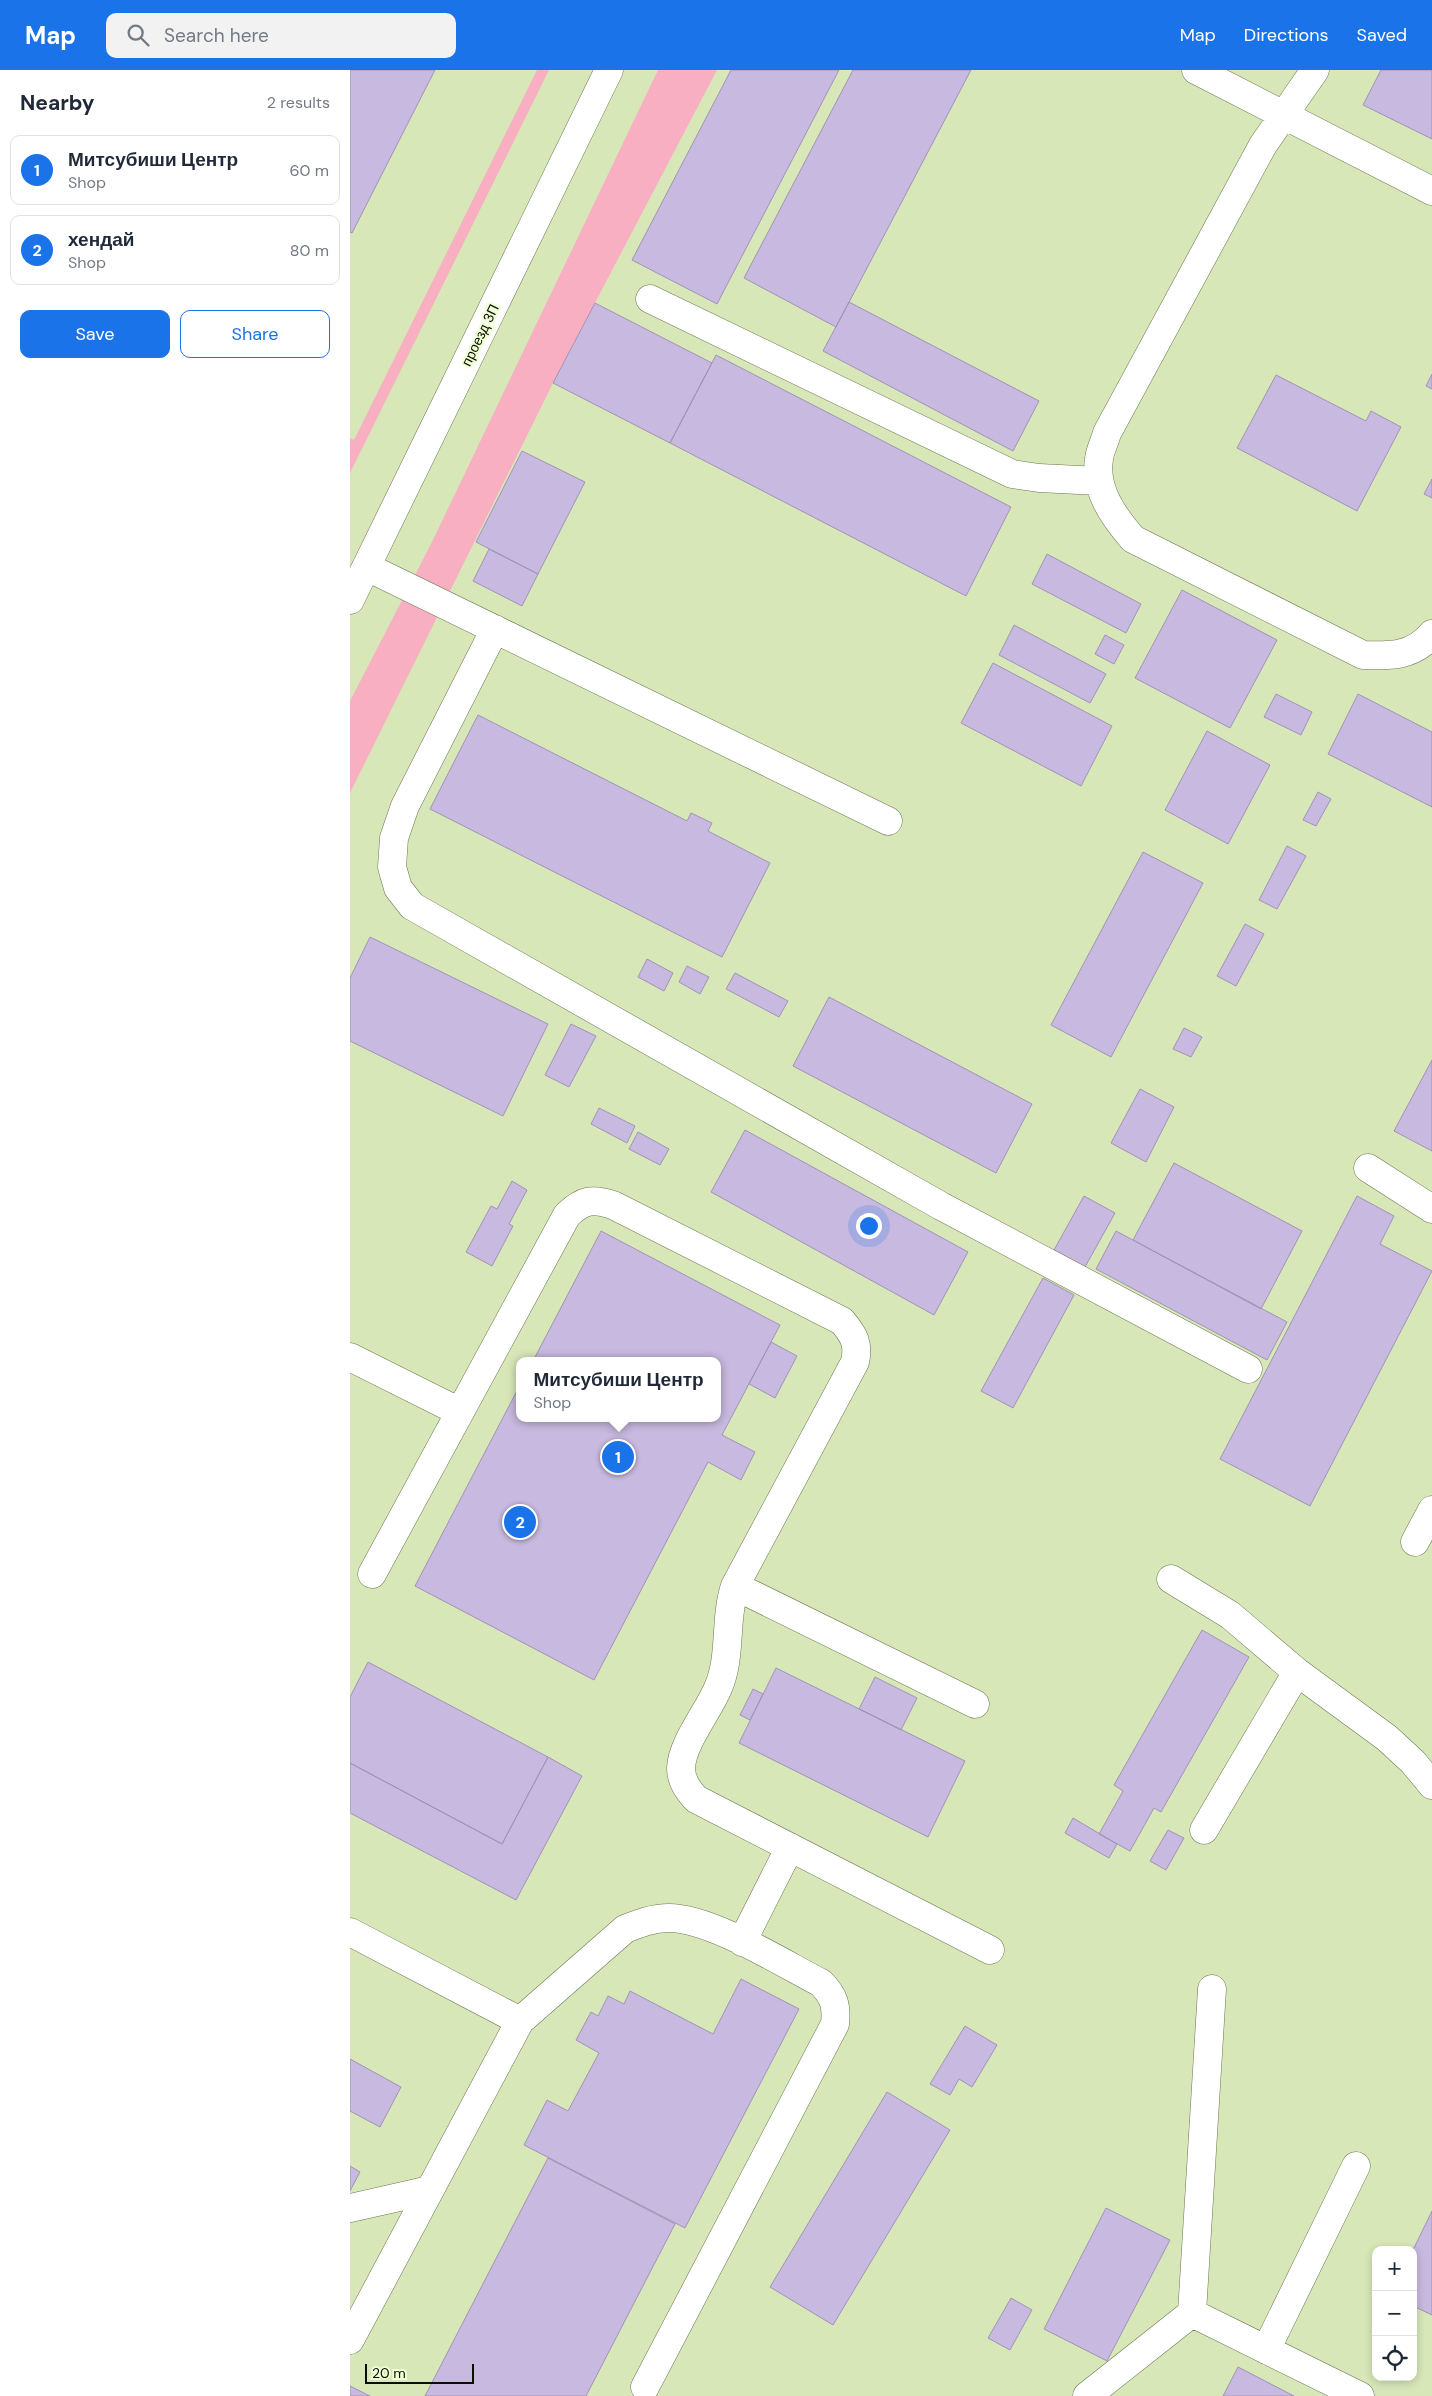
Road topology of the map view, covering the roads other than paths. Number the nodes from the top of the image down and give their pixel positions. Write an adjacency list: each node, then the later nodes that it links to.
1 (609, 70): 8 (street, проезд 3П)
2 (1196, 70): 4 (street)
3 (1315, 70): 4 (street)
4 (1284, 117): 5 (street); 7 (street)
5 (1432, 191)
6 (650, 299): 7 (street)
7 (1099, 481): 11 (street)
8 (368, 566): 9 (street, проезд 3П); 10 (street)
9 (350, 600)
10 (495, 629): 12 (street); 16 (street)
11 (1432, 634)
12 (888, 821)
13 (1368, 1168): 14 (street)
14 (1432, 1209)
15 (350, 1357): 17 (street)
16 (1248, 1369)
17 (460, 1412): 20 (street); 22 (street)
18 (1432, 1510): 19 (street)
19 (1415, 1542)
20 (372, 1574)
21 (1171, 1579): 23 (street)
22 (735, 1586): 24 (street); 27 (street)
23 (1296, 1672): 25 (street); 26 (street)
24 (975, 1704)
25 (1432, 1785)
26 (1204, 1830)
27 (790, 1847): 29 (street); 30 (street)
28 (350, 1932): 32 (street)
29 (742, 1942): 32 (street); 39 (street)
30 (990, 1950)
31 (1212, 1988): 36 (street)
32 (520, 2021): 34 (street)
33 (1356, 2166): 38 (street)
34 (430, 2190): 35 (street); 37 (street)
35 (350, 2208)
36 (1192, 2313): 38 (street); 40 (street)
37 (350, 2340)
38 (1266, 2350): 41 (street)
39 (645, 2387)
40 (1087, 2396)
41 (1360, 2396)

